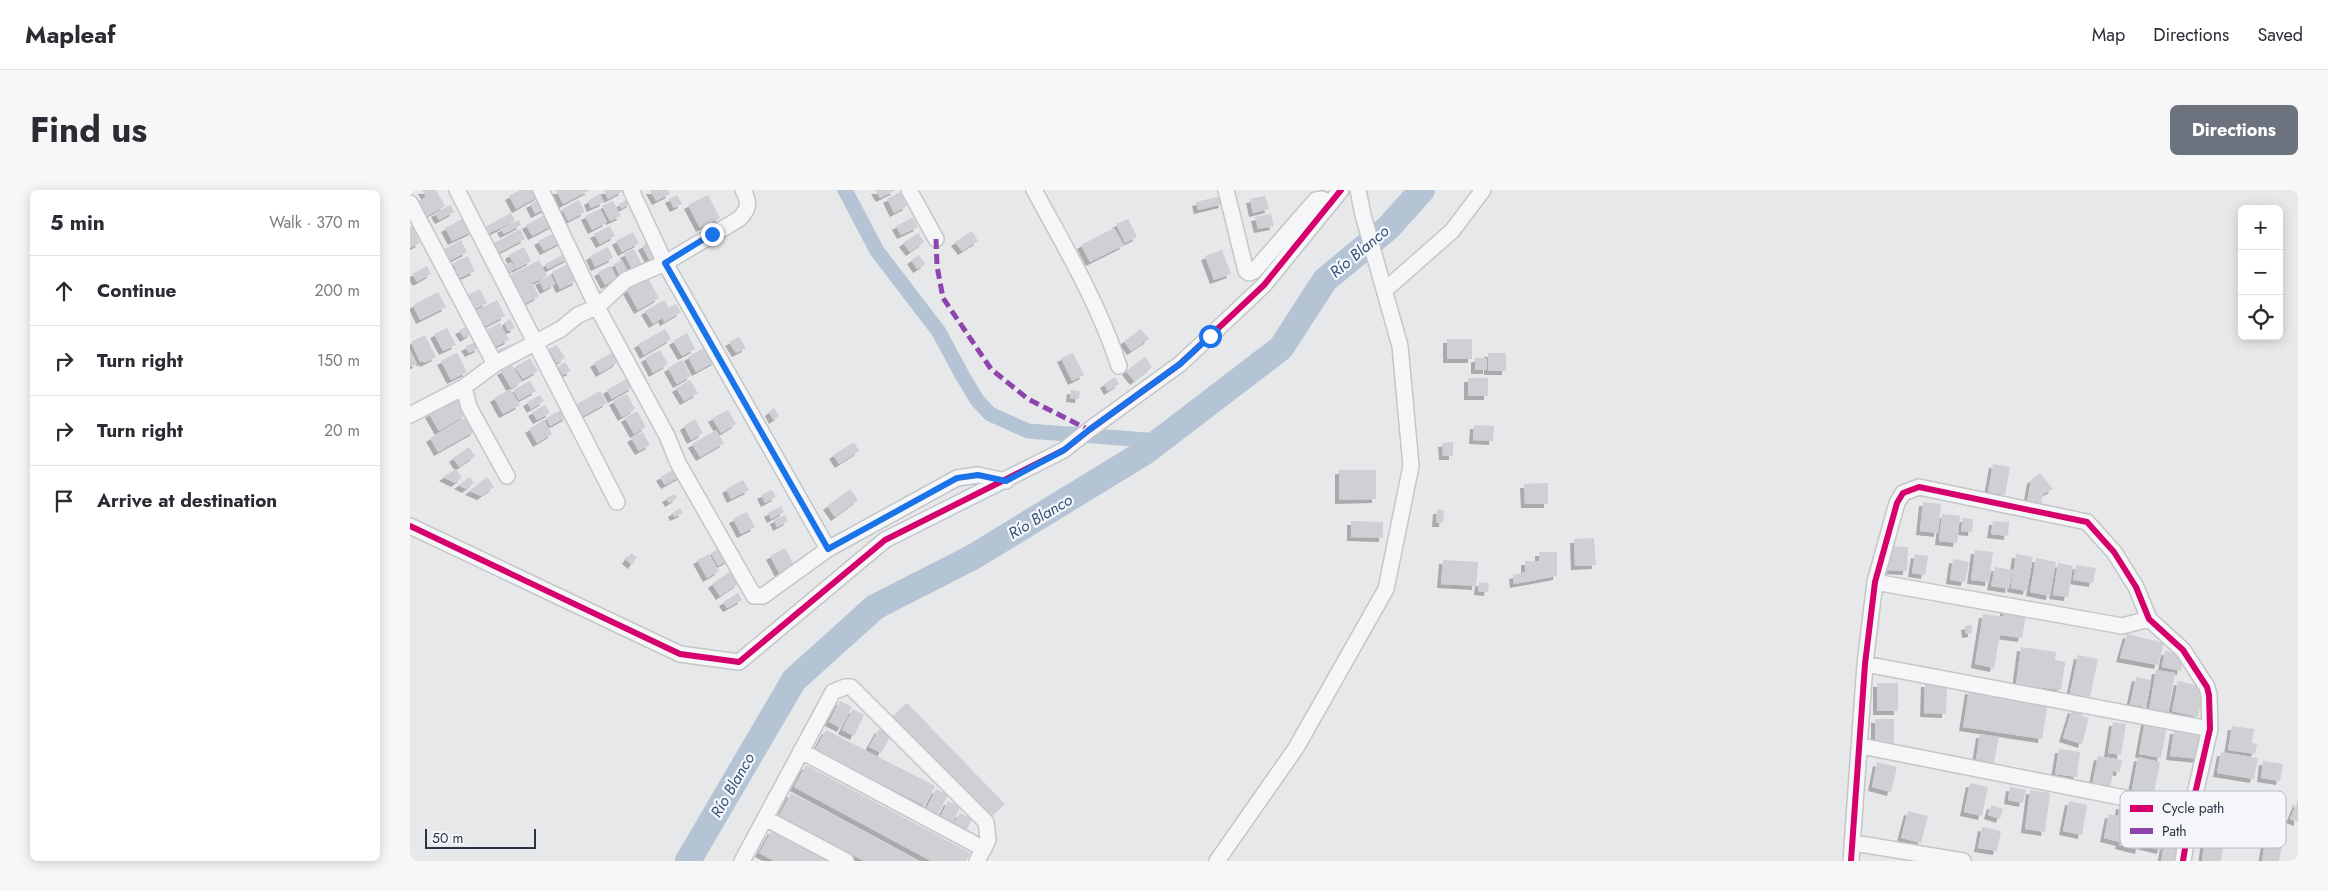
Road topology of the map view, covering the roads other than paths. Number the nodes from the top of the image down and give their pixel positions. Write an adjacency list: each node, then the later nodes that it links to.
1 (457, 190): 17 (street)
2 (541, 190): 16 (street)
3 (631, 190): 14 (street)
4 (743, 190): 14 (street)
5 (909, 190): 13 (street)
6 (1034, 190): 19 (street)
7 (1226, 190): 11 (street)
8 (1341, 190): 11 (street)
9 (1358, 190): 15 (street)
10 (1483, 190): 15 (street)
11 (1320, 198): 23 (street)
12 (410, 203): 18 (street)
13 (936, 239)
14 (665, 263): 16 (street); 26 (street)
15 (1383, 282): 39 (street)
16 (597, 307): 17 (street); 26 (street)
17 (535, 343): 18 (street); 24 (street)
18 (495, 364): 20 (street)
19 (1119, 366)
20 (464, 387): 21 (street); 22 (street)
21 (410, 415)
22 (507, 476)
23 (1006, 481): 25 (street); 26 (street)
24 (617, 502)
25 (410, 526)
26 (828, 549)
27 (1875, 582): 28 (street); 28 (street); 29 (street)
28 (2148, 619): 30 (street)
29 (1865, 664): 30 (street); 31 (street)
30 (2210, 729): 33 (street)
31 (1861, 746): 34 (street); 36 (street)
32 (801, 751): 35 (street); 38 (street); 38 (street)
33 (2196, 791)
34 (2120, 797)
35 (765, 818): 40 (street); 41 (street)
36 (1854, 843): 42 (street); 43 (street)
37 (2185, 848): 44 (street)
38 (980, 855)
39 (1225, 859)
40 (742, 861)
41 (846, 861)
42 (1851, 861)
43 (1963, 861)
44 (2183, 861)

